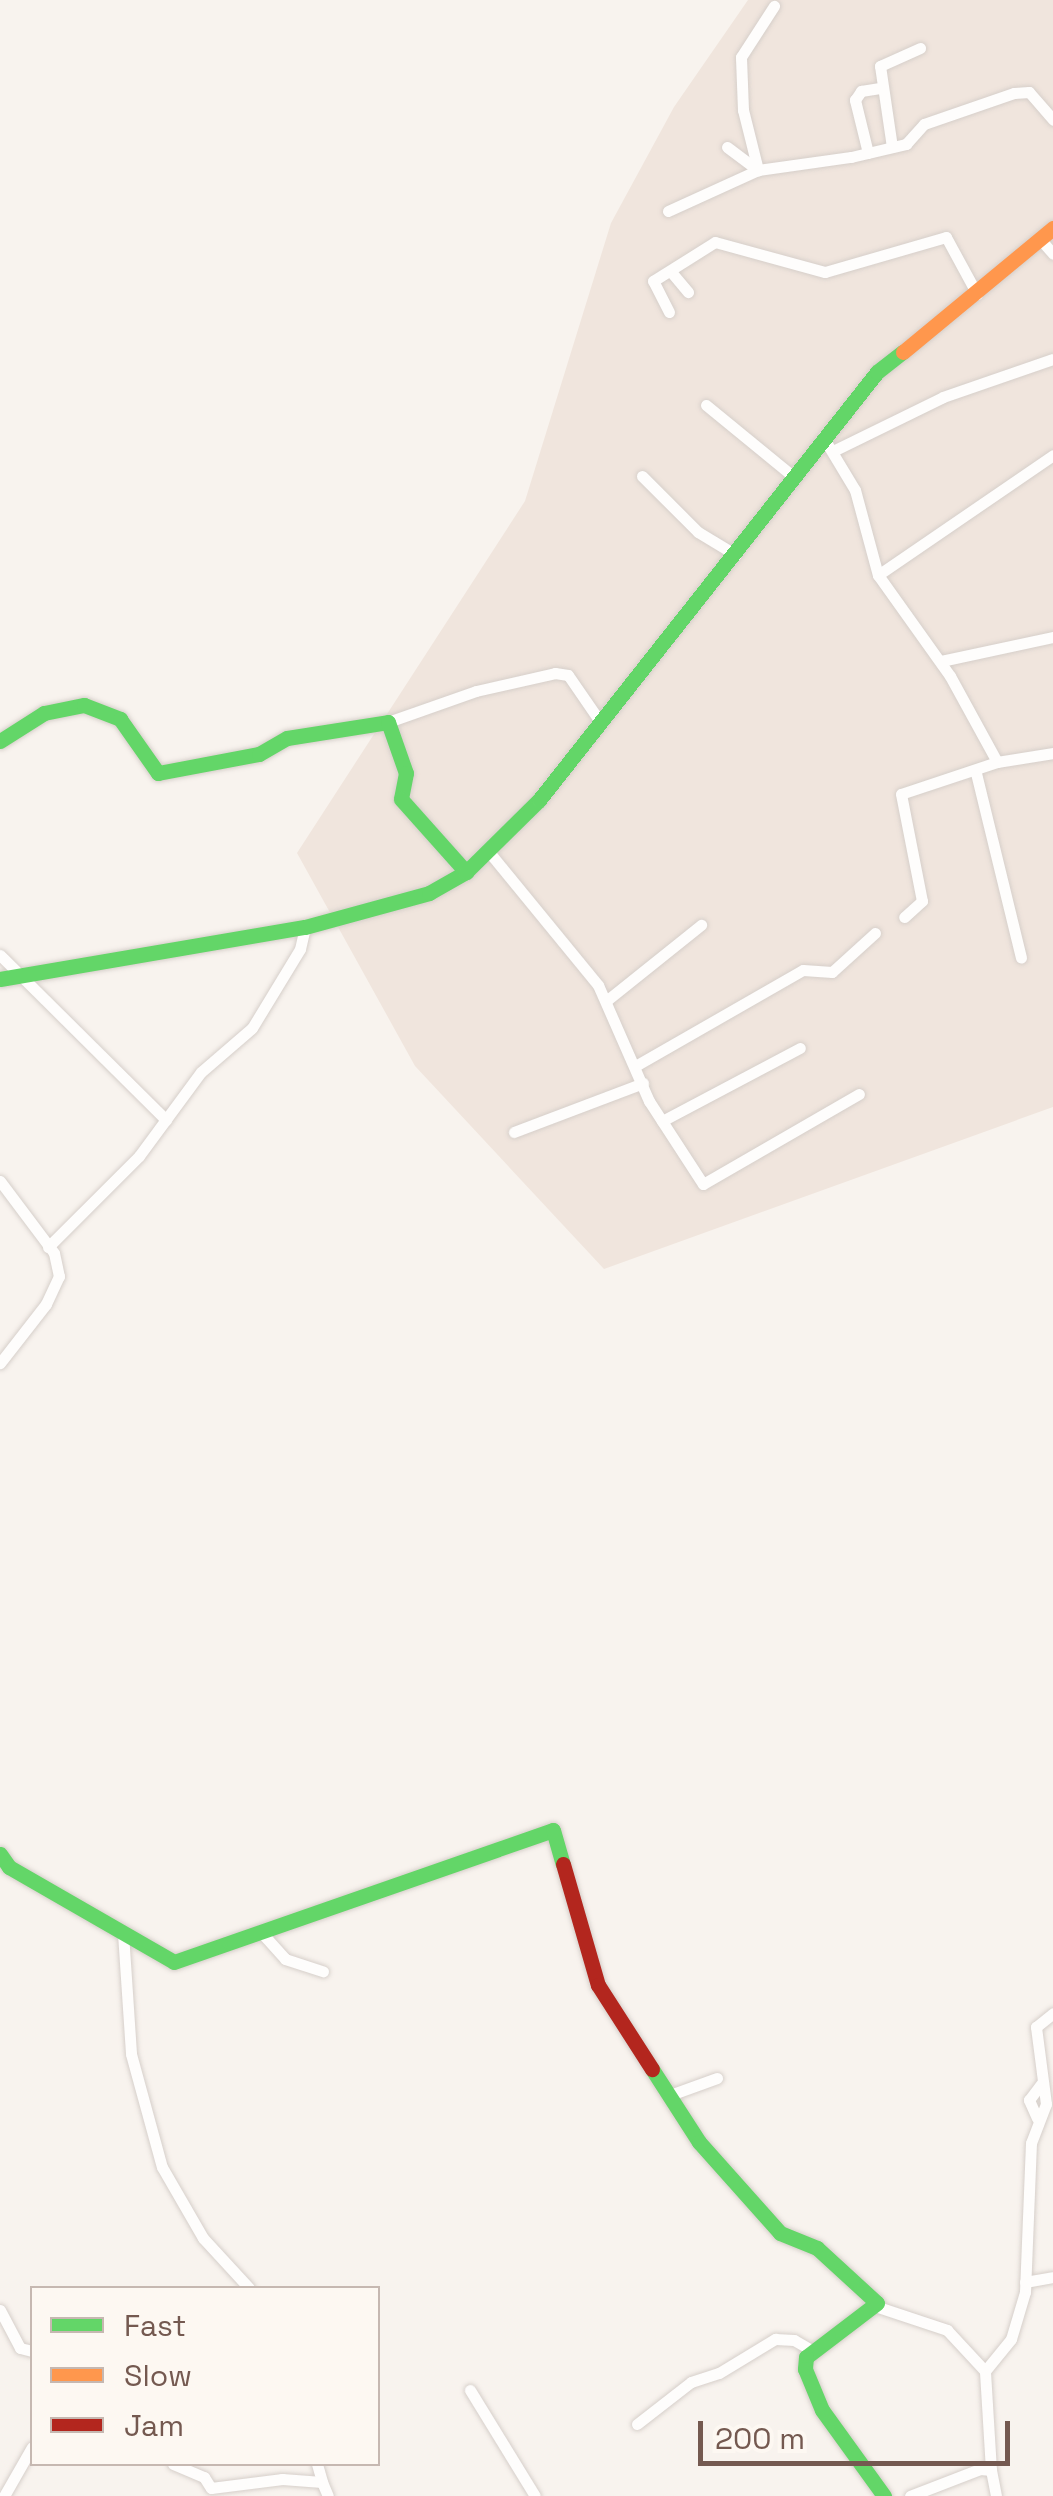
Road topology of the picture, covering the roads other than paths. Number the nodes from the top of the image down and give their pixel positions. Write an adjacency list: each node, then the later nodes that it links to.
1 (774, 6): 8 (street)
2 (920, 48): 3 (street)
3 (880, 88): 6 (street); 7 (street)
4 (1053, 120): 6 (street)
5 (727, 147): 8 (street)
6 (892, 147): 7 (street)
7 (868, 153): 8 (street)
8 (758, 170): 9 (street)
9 (668, 211)
10 (1047, 234): 11 (street); 14 (street)
11 (1053, 254)
12 (672, 273): 13 (street); 14 (street); 15 (street)
13 (688, 292)
14 (977, 294): 18 (street)
15 (669, 312)
16 (1053, 359): 19 (street)
17 (706, 405): 22 (street)
18 (823, 436): 19 (street); 22 (street)
19 (834, 450): 24 (street)
20 (1053, 455): 24 (street)
21 (642, 476): 23 (street)
22 (794, 477): 23 (street)
23 (736, 556): 27 (street)
24 (878, 575): 26 (street)
25 (1053, 637): 26 (street)
26 (941, 662): 31 (street)
27 (598, 720): 28 (street); 33 (street)
28 (388, 722): 29 (street); 34 (street)
29 (0, 741)
30 (1053, 753): 31 (street)
31 (997, 762): 32 (street)
32 (976, 774): 35 (street); 40 (street)
33 (489, 852): 34 (street); 42 (street)
34 (466, 872): 37 (street)
35 (904, 917)
36 (701, 925): 42 (street)
37 (306, 927): 41 (street); 47 (street)
38 (876, 933): 44 (street)
39 (0, 955): 41 (street)
40 (1020, 958)
41 (6, 982): 47 (street)
42 (606, 1001): 44 (street)
43 (800, 1048): 48 (street)
44 (637, 1065): 45 (street)
45 (643, 1083): 48 (street); 49 (street)
46 (859, 1094): 48 (street)
47 (166, 1120): 51 (street)
48 (662, 1120)
49 (514, 1132)
50 (0, 1181): 51 (street)
51 (48, 1247): 52 (street)
52 (0, 1362)
53 (0, 1854): 55 (street)
54 (261, 1932): 55 (street); 56 (street); 59 (street)
55 (123, 1933): 62 (street)
56 (323, 1971)
57 (1053, 2012): 61 (street)
58 (717, 2078): 59 (street)
59 (670, 2095): 63 (street)
60 (1053, 2277): 61 (street)
61 (1025, 2282): 67 (street)
62 (247, 2286)
63 (878, 2307): 66 (street); 67 (street)
64 (0, 2310): 65 (street)
65 (30, 2350)
66 (813, 2351): 69 (street); 78 (street)
67 (985, 2371): 73 (street)
68 (470, 2390): 77 (street)
69 (637, 2424)
70 (30, 2450): 75 (street)
71 (178, 2466): 74 (street)
72 (318, 2466): 74 (street)
73 (991, 2470): 79 (street); 80 (street)
74 (322, 2482): 76 (street)
75 (4, 2496)
76 (328, 2496)
77 (535, 2496)
78 (884, 2496)
79 (910, 2496)
80 (996, 2496)

